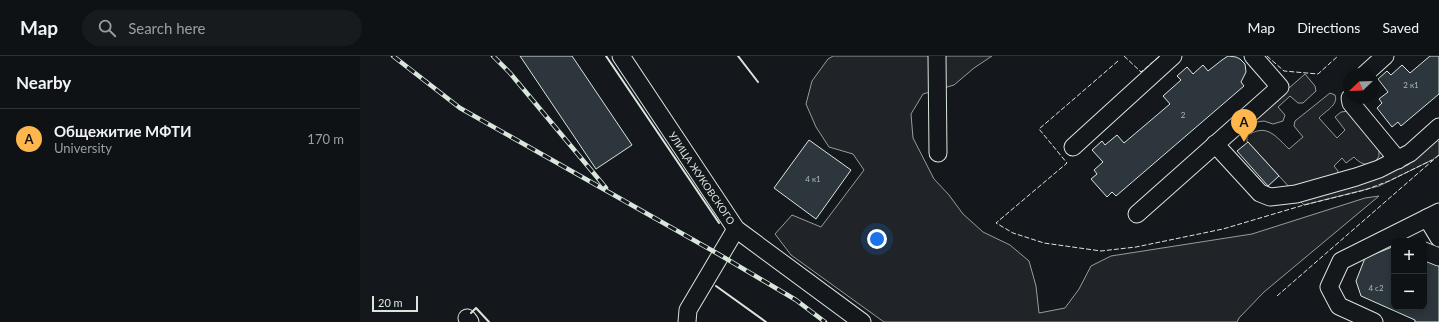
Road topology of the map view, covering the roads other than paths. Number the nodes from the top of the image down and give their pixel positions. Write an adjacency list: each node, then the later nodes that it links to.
1 (621, 56): 15 (street, УЛИЦА ЖУКОВСКОГО)
2 (936, 56): 11 (street)
3 (1174, 56): 10 (street)
4 (1253, 56): 9 (street)
5 (1385, 56): 6 (street)
6 (1372, 68)
7 (1352, 104): 12 (street)
8 (1439, 127): 12 (street)
9 (1215, 144): 12 (street); 13 (street)
10 (1073, 147)
11 (938, 153)
12 (1398, 160)
13 (1137, 214)
14 (1433, 215): 16 (street); 17 (street)
15 (736, 229): 21 (street); 22 (street, УЛИЦА ЖУКОВСКОГО)
16 (1397, 238)
17 (1439, 238)
18 (1391, 241): 23 (street)
19 (1427, 252): 20 (street)
20 (1439, 258)
21 (687, 322)
22 (862, 322)
23 (1374, 322)

